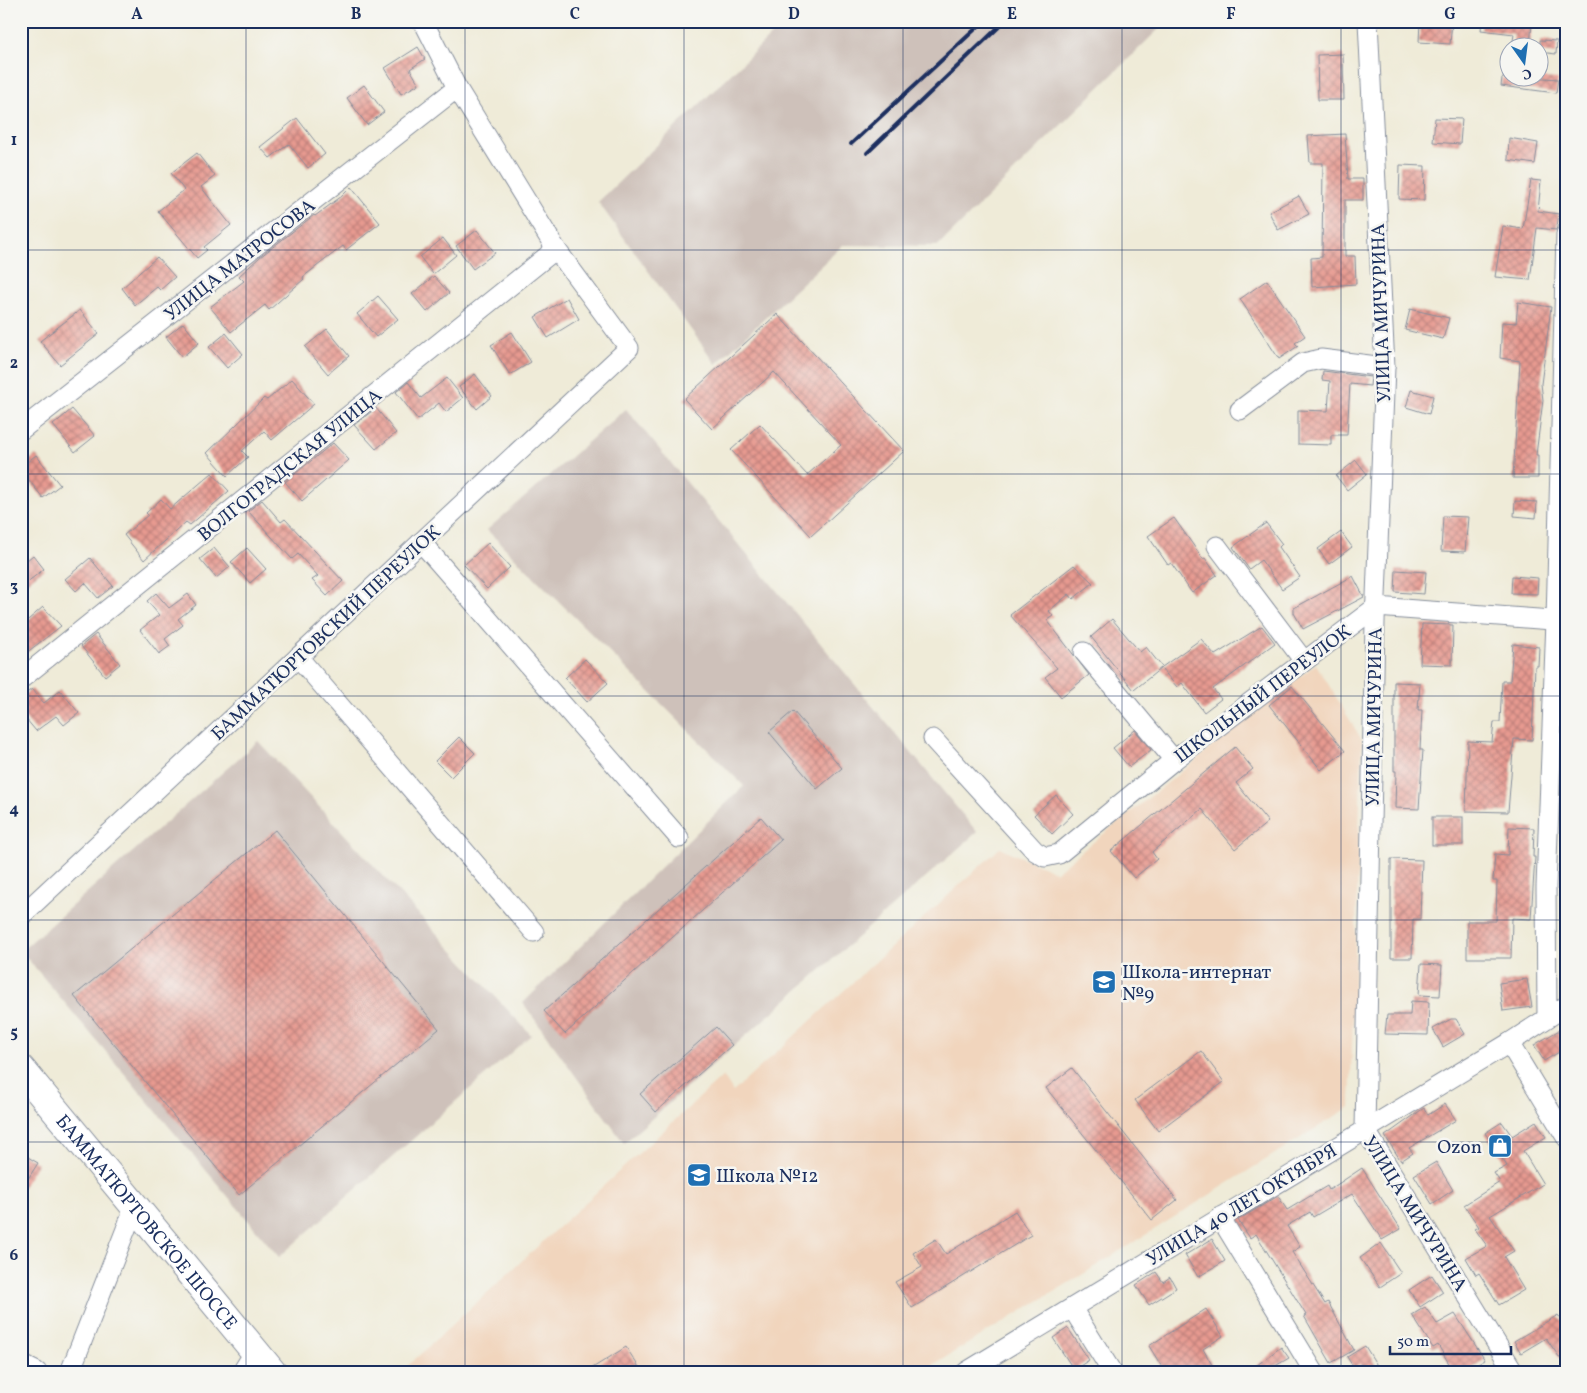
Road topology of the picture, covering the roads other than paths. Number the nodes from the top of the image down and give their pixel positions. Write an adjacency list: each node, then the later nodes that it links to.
1 (423, 21): 3 (street)
2 (1368, 21): 6 (street, УЛИЦА МИЧУРИНА)
3 (458, 88): 5 (street); 8 (street, УЛИЦА МАТРОСОВА)
4 (1566, 234): 12 (street)
5 (556, 249): 9 (street, БАММАТЮРТОВСКИЙ ПЕРЕУЛОК); 16 (street, ВОЛГОГРАДСКАЯ УЛИЦА)
6 (1385, 367): 7 (street); 11 (street, УЛИЦА МИЧУРИНА)
7 (1240, 410)
8 (21, 430)
9 (421, 542): 14 (street, БАММАТЮРТОВСКИЙ ПЕРЕУЛОК); 19 (street)
10 (1217, 546): 15 (street)
11 (1376, 607): 12 (street); 15 (street, ШКОЛЬНЫЙ ПЕРЕУЛОК); 26 (street, УЛИЦА МИЧУРИНА)
12 (1561, 620): 23 (street)
13 (1084, 652): 18 (street)
14 (298, 657): 20 (street, БАММАТЮРТОВСКИЙ ПЕРЕУЛОК); 21 (street)
15 (1304, 661): 18 (street, ШКОЛЬНЫЙ ПЕРЕУЛОК)
16 (21, 678)
17 (934, 740): 18 (street, ШКОЛЬНЫЙ ПЕРЕУЛОК)
18 (1174, 760)
19 (679, 838)
20 (21, 916)
21 (534, 932)
22 (1566, 1006): 23 (street, УЛИЦА 40 ЛЕТ ОКТЯБРЯ)
23 (1548, 1017): 24 (street, УЛИЦА 40 ЛЕТ ОКТЯБРЯ)
24 (1509, 1043): 26 (street, УЛИЦА 40 ЛЕТ ОКТЯБРЯ); 27 (street)
25 (22, 1071): 28 (street, БАММАТЮРТОВСКОЕ ШОССЕ)
26 (1364, 1129): 29 (street, УЛИЦА 40 ЛЕТ ОКТЯБРЯ); 39 (street, УЛИЦА МИЧУРИНА)
27 (1566, 1137)
28 (136, 1206): 31 (street, БАММАТЮРТОВСКОЕ ШОССЕ); 34 (street)
29 (1220, 1216): 30 (street, УЛИЦА 40 ЛЕТ ОКТЯБРЯ); 38 (street)
30 (1072, 1308): 36 (street, УЛИЦА 40 ЛЕТ ОКТЯБРЯ); 37 (street)
31 (249, 1361): 35 (street, БАММАТЮРТОВСКОЕ ШОССЕ)
32 (21, 1364): 33 (street)
33 (37, 1372)
34 (70, 1372)
35 (272, 1372)
36 (966, 1372)
37 (1112, 1372)
38 (1314, 1372)
39 (1514, 1372)

